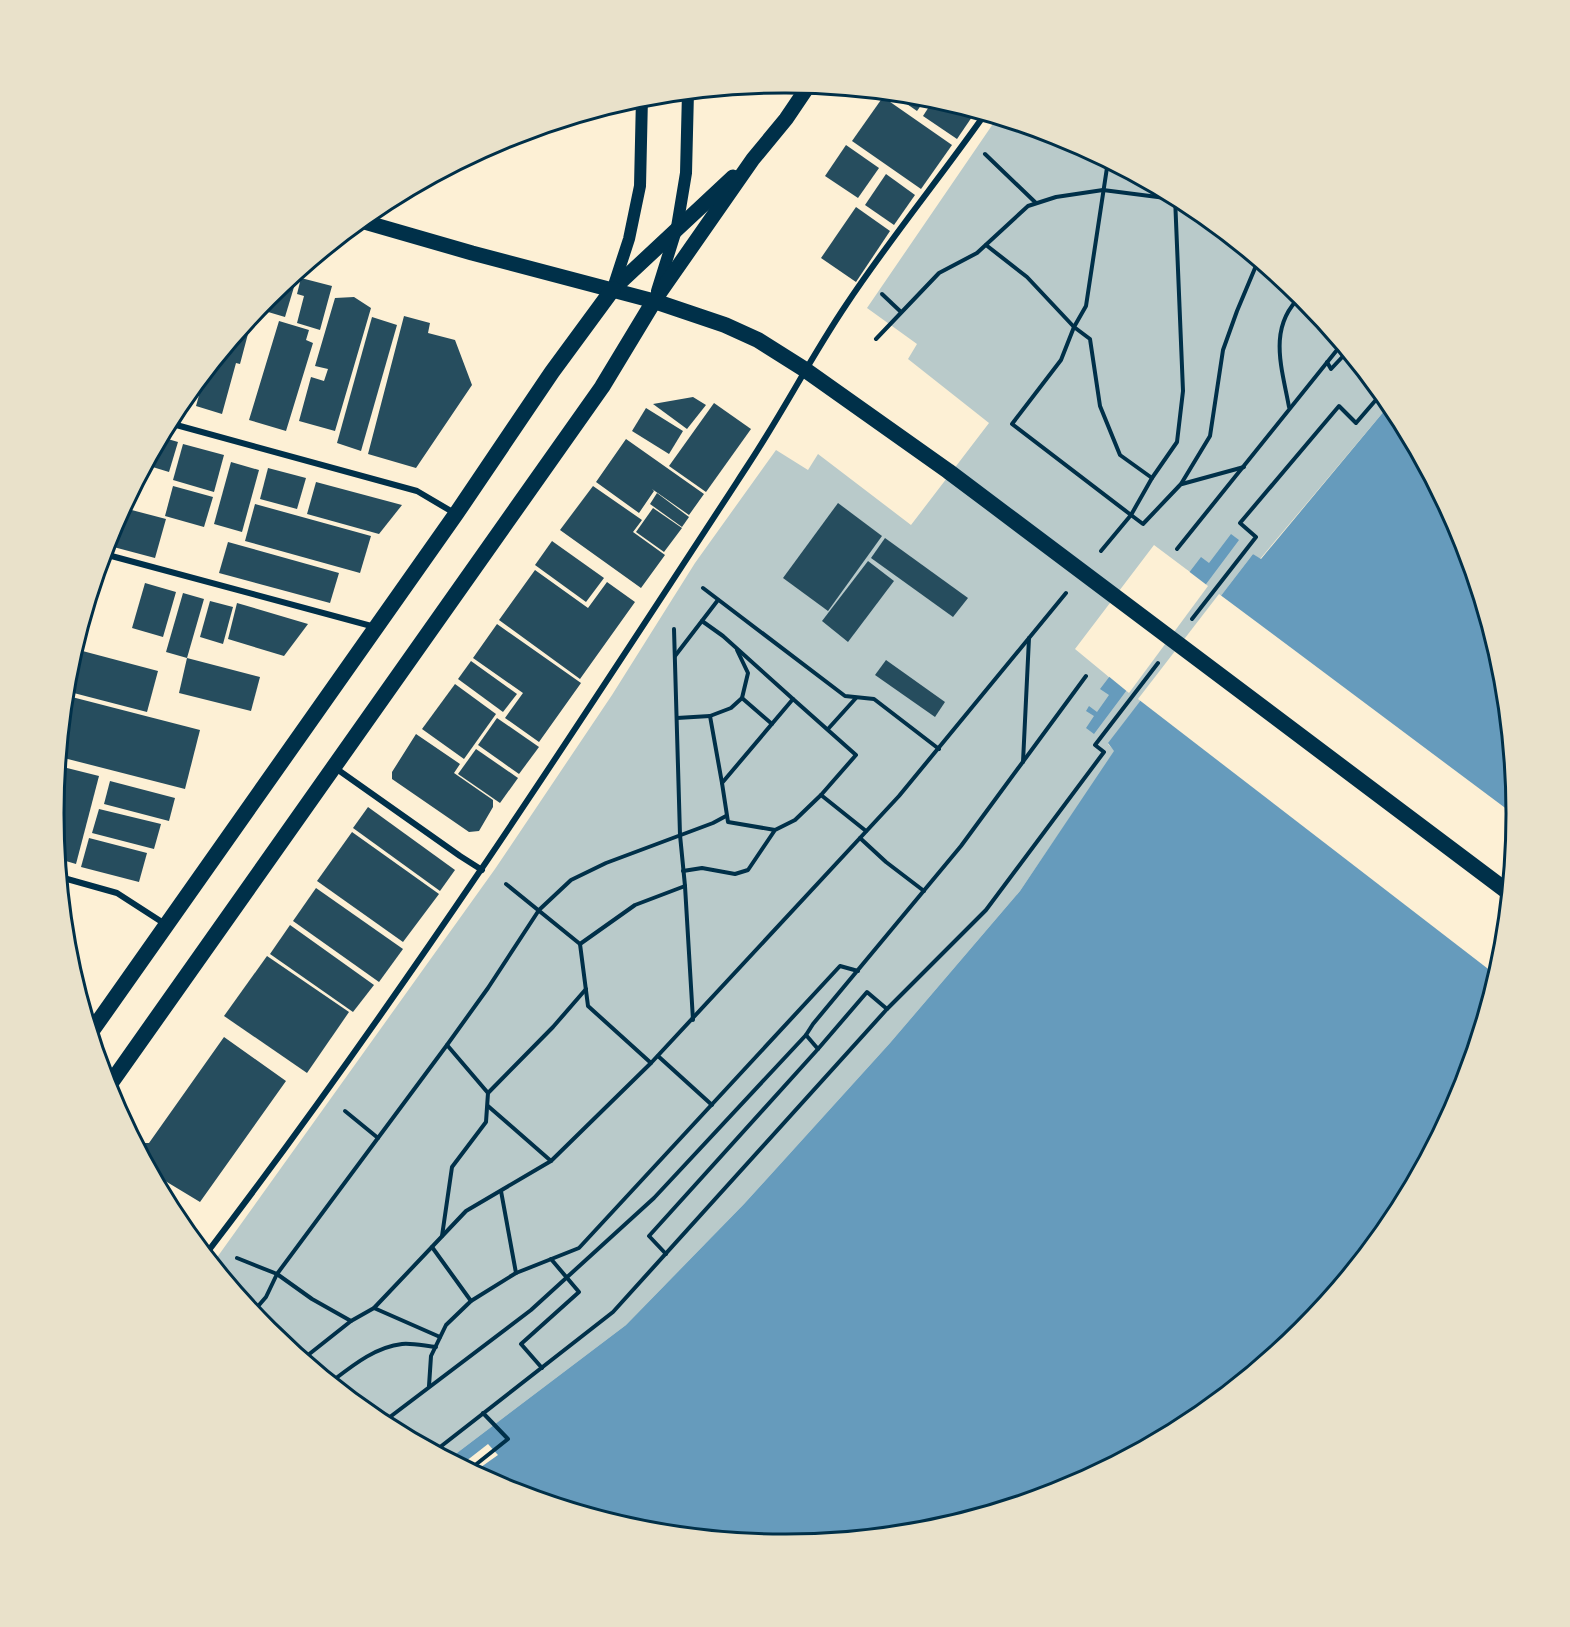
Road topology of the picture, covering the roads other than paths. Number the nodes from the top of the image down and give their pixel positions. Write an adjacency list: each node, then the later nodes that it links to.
1 (803, 94): 5 (main road)
2 (688, 100): 7 (main road)
3 (642, 108): 8 (main road)
4 (980, 121): 10 (street)
5 (753, 159): 7 (main road); 9 (main road)
6 (371, 224): 8 (main road)
7 (677, 227): 8 (main road); 9 (main road)
8 (612, 289): 9 (main road); 12 (highway)
9 (654, 301): 10 (highway); 15 (highway)
10 (804, 369): 16 (street); 18 (highway)
11 (178, 426): 12 (street)
12 (456, 514): 14 (highway)
13 (112, 556): 14 (street)
14 (376, 627): 19 (highway)
15 (334, 766): 16 (street); 21 (highway)
16 (482, 870): 22 (street)
17 (68, 878): 19 (street)
18 (1501, 887)
19 (167, 925): 20 (highway)
20 (97, 1024)
21 (115, 1077)
22 (209, 1247)

